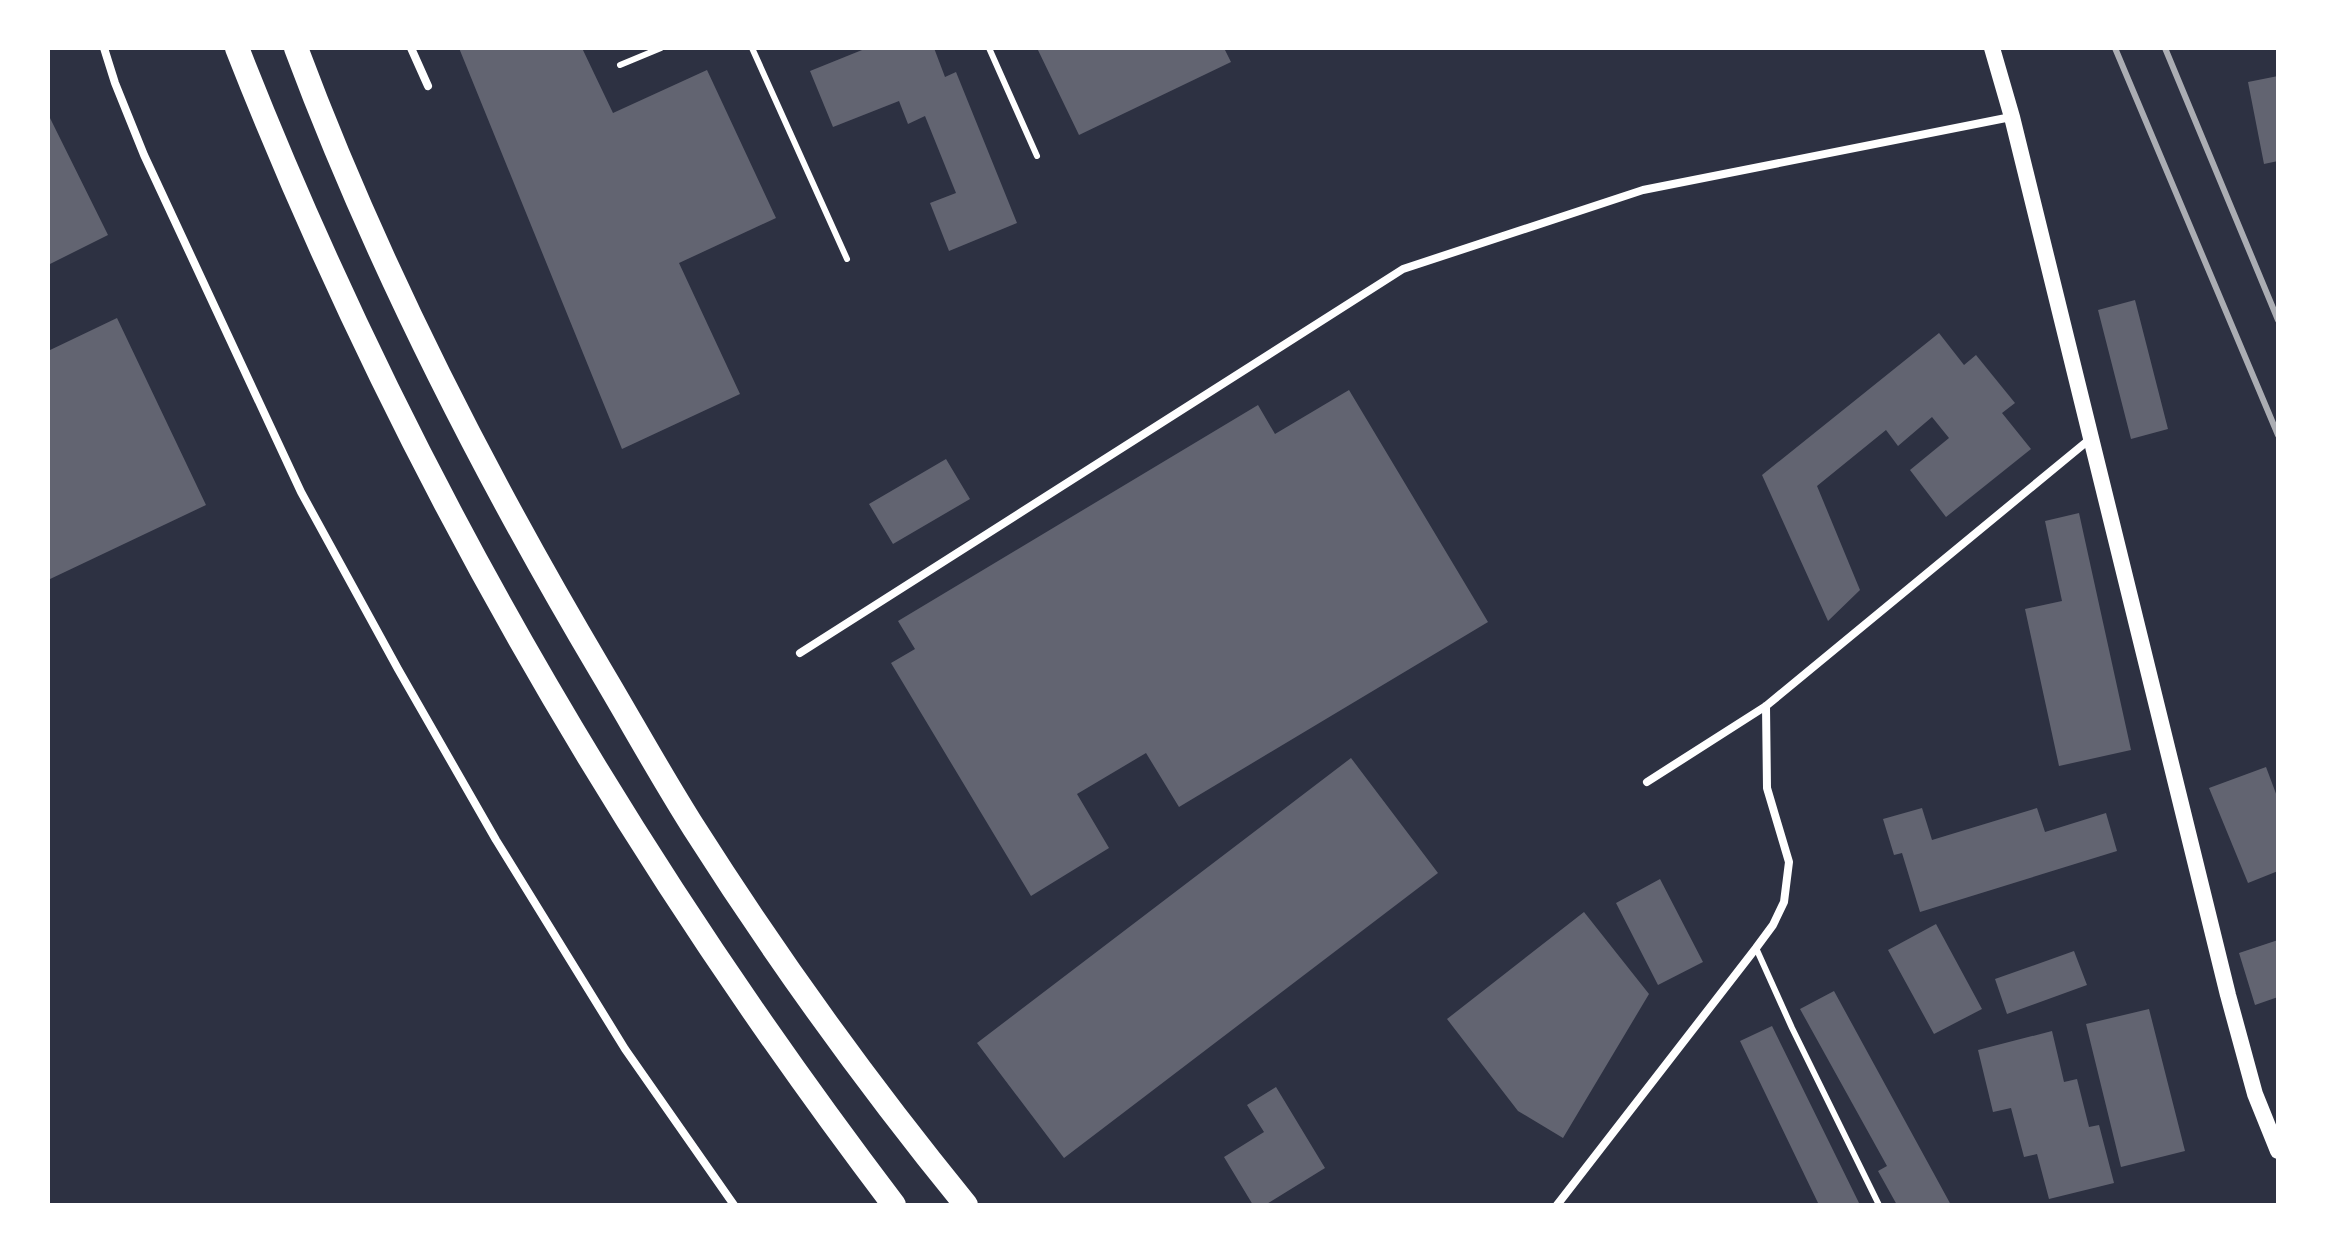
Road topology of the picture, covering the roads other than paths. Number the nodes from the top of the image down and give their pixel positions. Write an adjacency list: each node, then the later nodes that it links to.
1 (104, 48): 20 (street)
2 (237, 48): 21 (highway)
3 (296, 48): 22 (highway)
4 (411, 48): 10 (street)
5 (661, 48): 9 (lane)
6 (752, 48): 13 (lane)
7 (989, 48): 12 (lane)
8 (1992, 48): 11 (main road)
9 (620, 65)
10 (428, 86)
11 (2012, 117): 14 (main road); 15 (street)
12 (1037, 156)
13 (847, 259)
14 (2090, 439): 16 (street); 19 (main road)
15 (800, 653)
16 (1766, 706): 17 (street); 18 (street)
17 (1647, 782)
18 (1756, 948): 23 (street); 24 (lane)
19 (2278, 1151)
20 (734, 1205)
21 (894, 1205)
22 (966, 1205)
23 (1557, 1205)
24 (1879, 1205)

